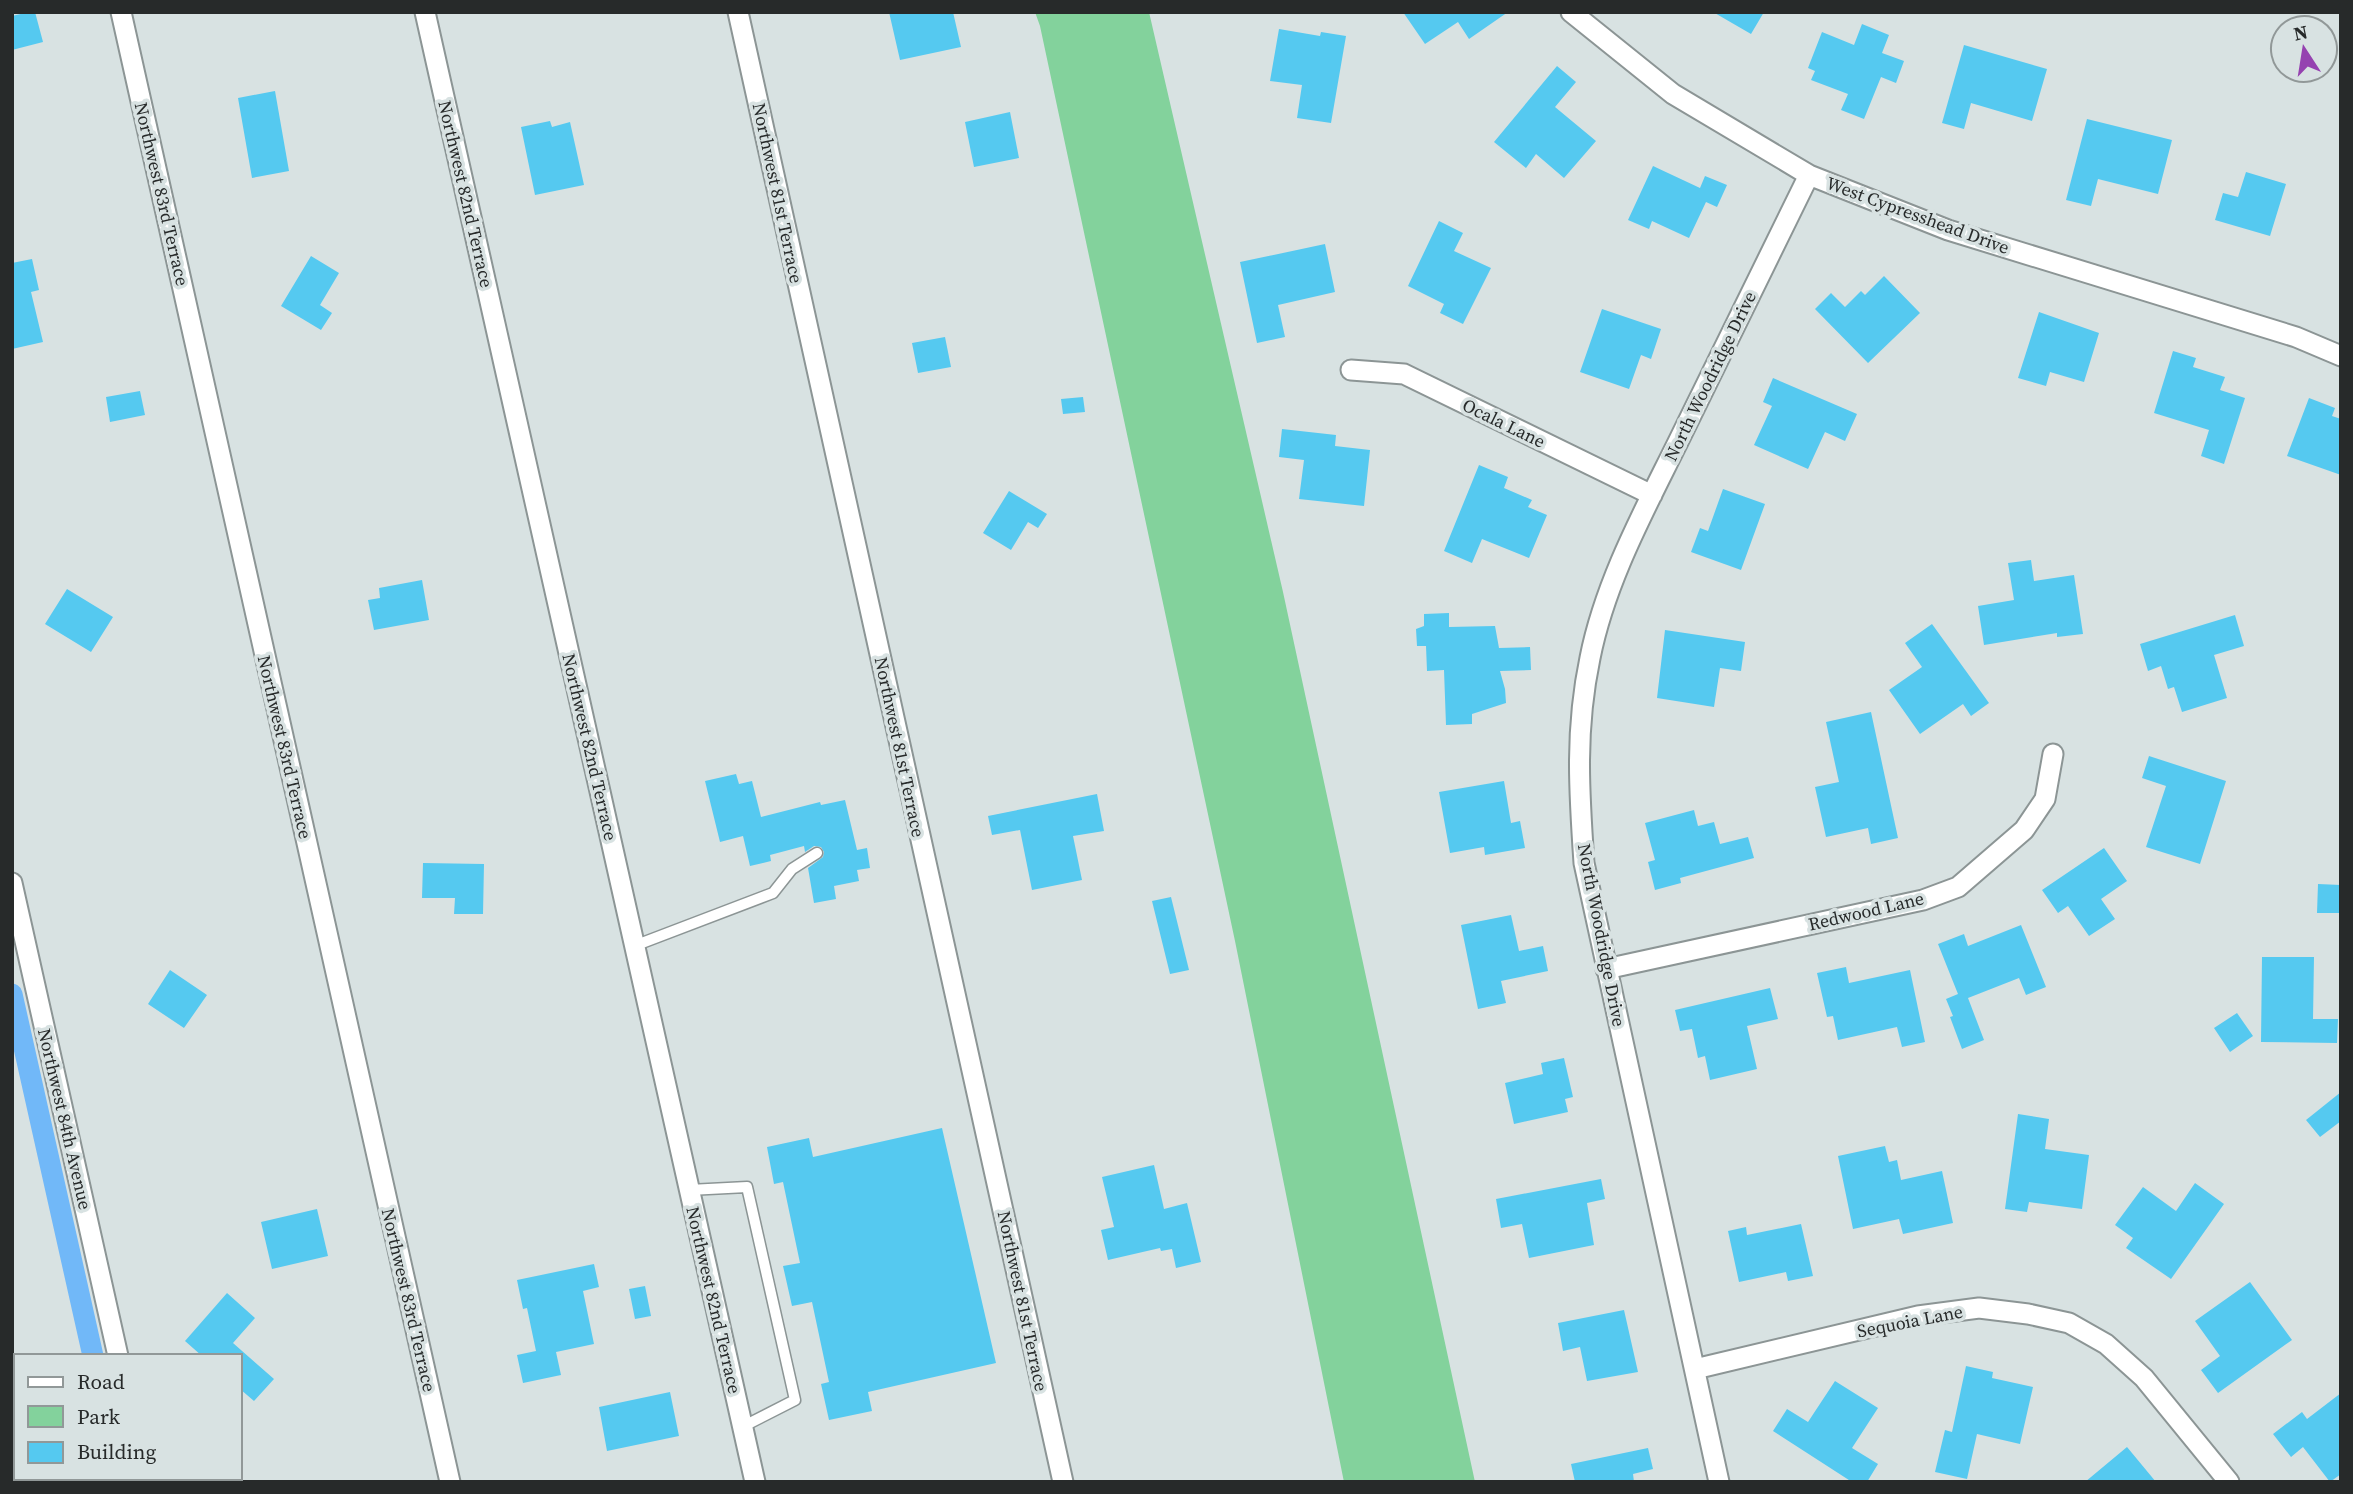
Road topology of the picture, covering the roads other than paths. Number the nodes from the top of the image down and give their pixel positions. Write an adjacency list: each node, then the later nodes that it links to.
1 (121, 12): 18 (street, Northwest 83rd Terrace)
2 (425, 12): 12 (street, Northwest 82nd Terrace)
3 (738, 12): 20 (street, Northwest 81st Terrace)
4 (1571, 12): 5 (street, West Cypresshead Drive)
5 (1809, 175): 6 (street, West Cypresshead Drive); 8 (street, North Woodridge Drive)
6 (2341, 356)
7 (1351, 369): 8 (street, Ocala Lane)
8 (1652, 495): 13 (street, North Woodridge Drive)
9 (2053, 754): 13 (street, Redwood Lane)
10 (817, 853): 12 (lane)
11 (12, 883): 15 (street, Northwest 84th Avenue)
12 (634, 946): 14 (street, Northwest 82nd Terrace)
13 (1606, 969): 16 (street, North Woodridge Drive)
14 (689, 1190): 17 (street, Northwest 82nd Terrace); 17 (lane)
15 (118, 1354)
16 (1695, 1369): 21 (street, North Woodridge Drive); 22 (street, Sequoia Lane)
17 (743, 1427): 19 (street, Northwest 82nd Terrace)
18 (450, 1482)
19 (755, 1482)
20 (1063, 1482)
21 (1720, 1482)
22 (2230, 1482)

